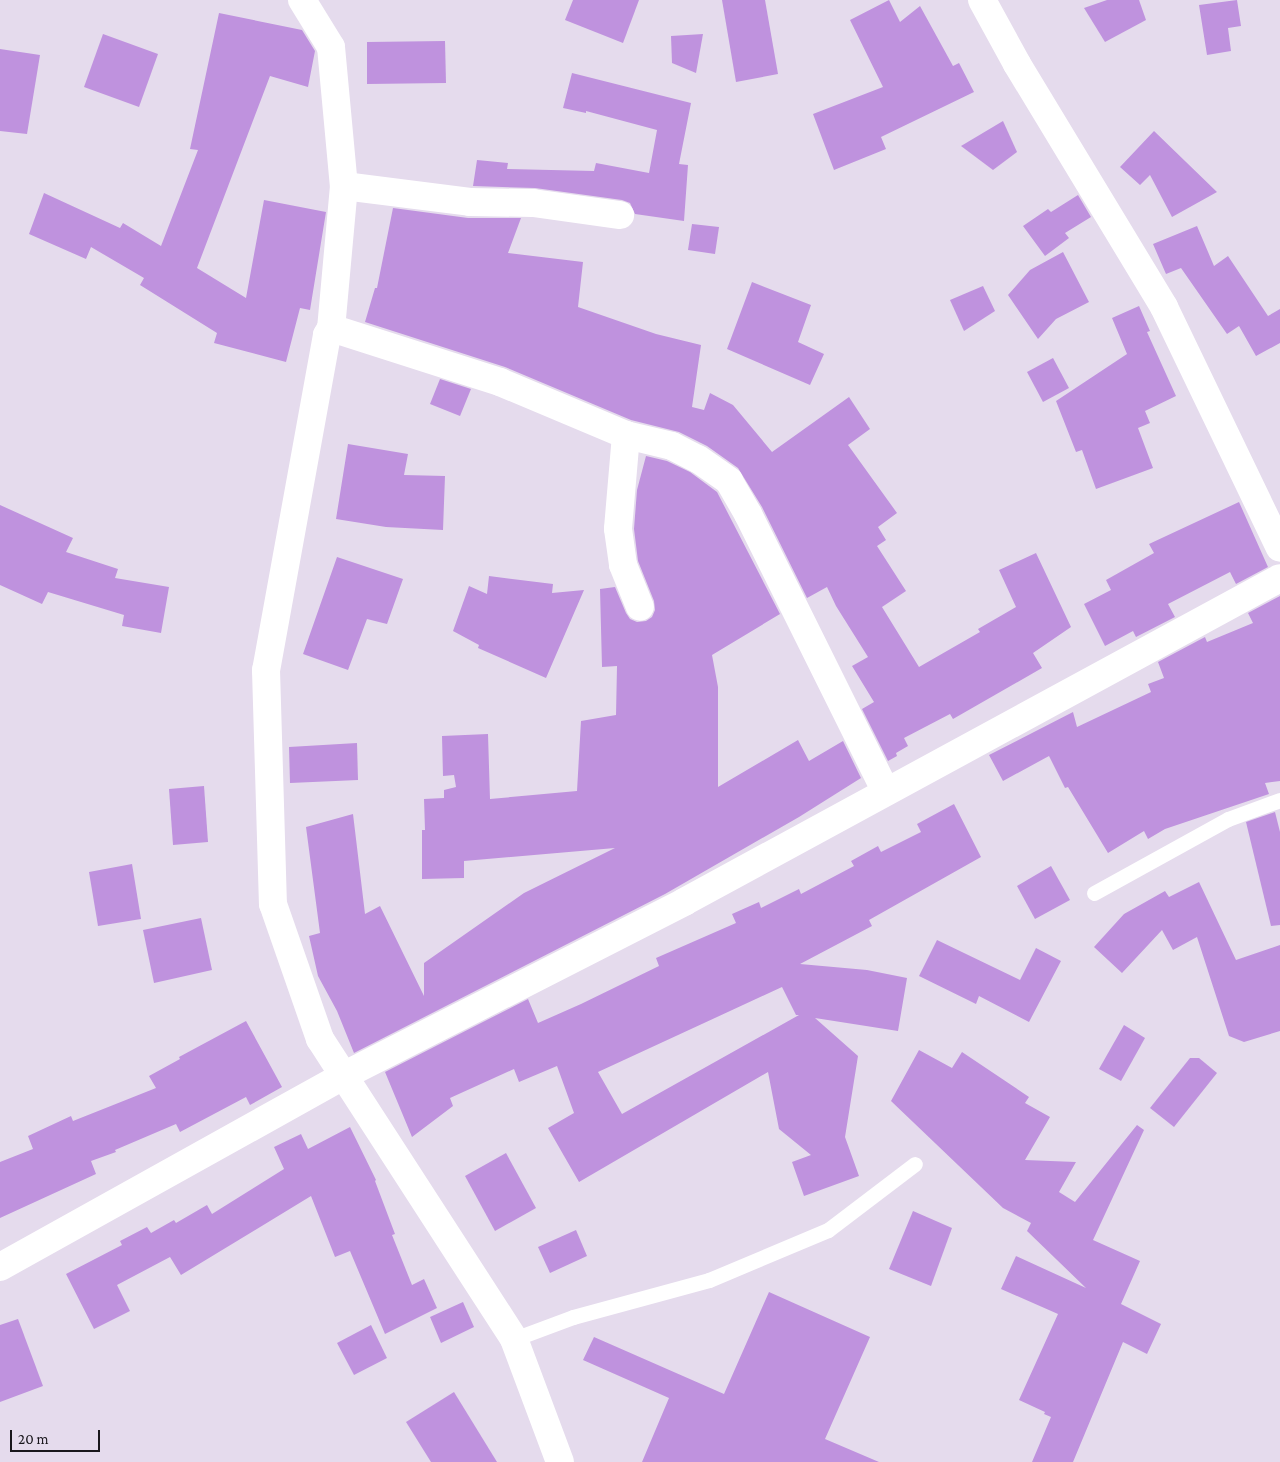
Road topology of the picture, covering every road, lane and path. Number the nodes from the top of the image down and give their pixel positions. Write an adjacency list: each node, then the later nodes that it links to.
1 (302, 0): 3 (street)
2 (982, 0): 7 (street)
3 (344, 186): 4 (street); 5 (street)
4 (620, 215)
5 (331, 328): 6 (street); 13 (street)
6 (626, 435): 9 (street); 10 (street)
7 (1280, 548)
8 (1280, 578): 10 (street)
9 (640, 607)
10 (886, 792): 13 (street)
11 (1280, 800): 12 (lane)
12 (1094, 893)
13 (343, 1076): 15 (street); 16 (street)
14 (915, 1164): 16 (lane)
15 (0, 1267)
16 (514, 1338): 17 (street)
17 (560, 1462)

